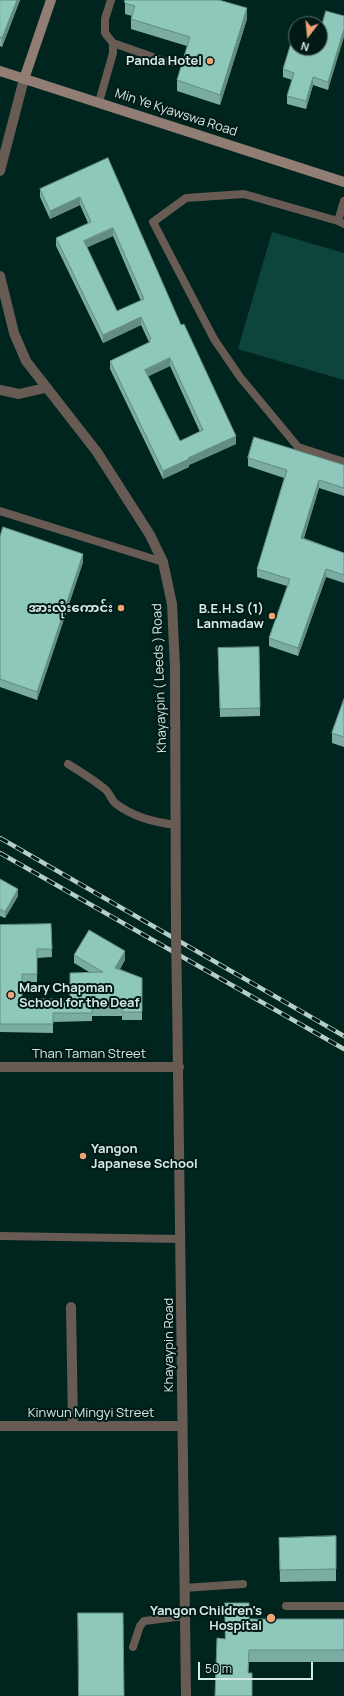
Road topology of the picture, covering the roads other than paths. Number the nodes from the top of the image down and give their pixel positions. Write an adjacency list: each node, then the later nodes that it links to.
1 (51, 0): 6 (main road)
2 (112, 0): 3 (lane)
3 (113, 43): 4 (lane); 7 (lane)
4 (170, 63)
5 (0, 71): 6 (main road, Min Ye Kyawswa Road)
6 (24, 79): 7 (main road, Min Ye Kyawswa Road); 8 (street)
7 (99, 102): 9 (main road, Min Ye Kyawswa Road)
8 (0, 171)
9 (344, 182)
10 (344, 201): 11 (lane)
11 (341, 222): 16 (lane)
12 (0, 276): 13 (street, Khayaypin ( Leeds ) Road)
13 (2, 297): 14 (street, Khayaypin ( Leeds ) Road)
14 (46, 388): 15 (street); 18 (street, Khayaypin ( Leeds ) Road)
15 (0, 390)
16 (344, 462)
17 (0, 511): 18 (lane)
18 (163, 562): 20 (street, Khayaypin ( Leeds ) Road)
19 (68, 764): 20 (lane)
20 (176, 825): 21 (street, Khayaypin ( Leeds ) Road, bridge)
21 (178, 993): 23 (street, Khayaypin Road)
22 (0, 1067): 23 (street, Than Taman Street)
23 (179, 1067): 25 (street, Khayaypin Road)
24 (0, 1236): 25 (lane)
25 (181, 1239): 29 (street, Khayaypin Road)
26 (70, 1307): 27 (street)
27 (73, 1425): 28 (street, Kinwun Mingyi Street); 29 (street, Kinwun Mingyi Street)
28 (0, 1426)
29 (182, 1426): 31 (street, Khayaypin Road)
30 (243, 1584): 31 (lane)
31 (184, 1588): 34 (street, Khayaypin Road)
32 (286, 1606): 33 (lane)
33 (344, 1606)
34 (184, 1616): 35 (lane); 36 (street, Khayaypin Road)
35 (133, 1647)
36 (186, 1696)

